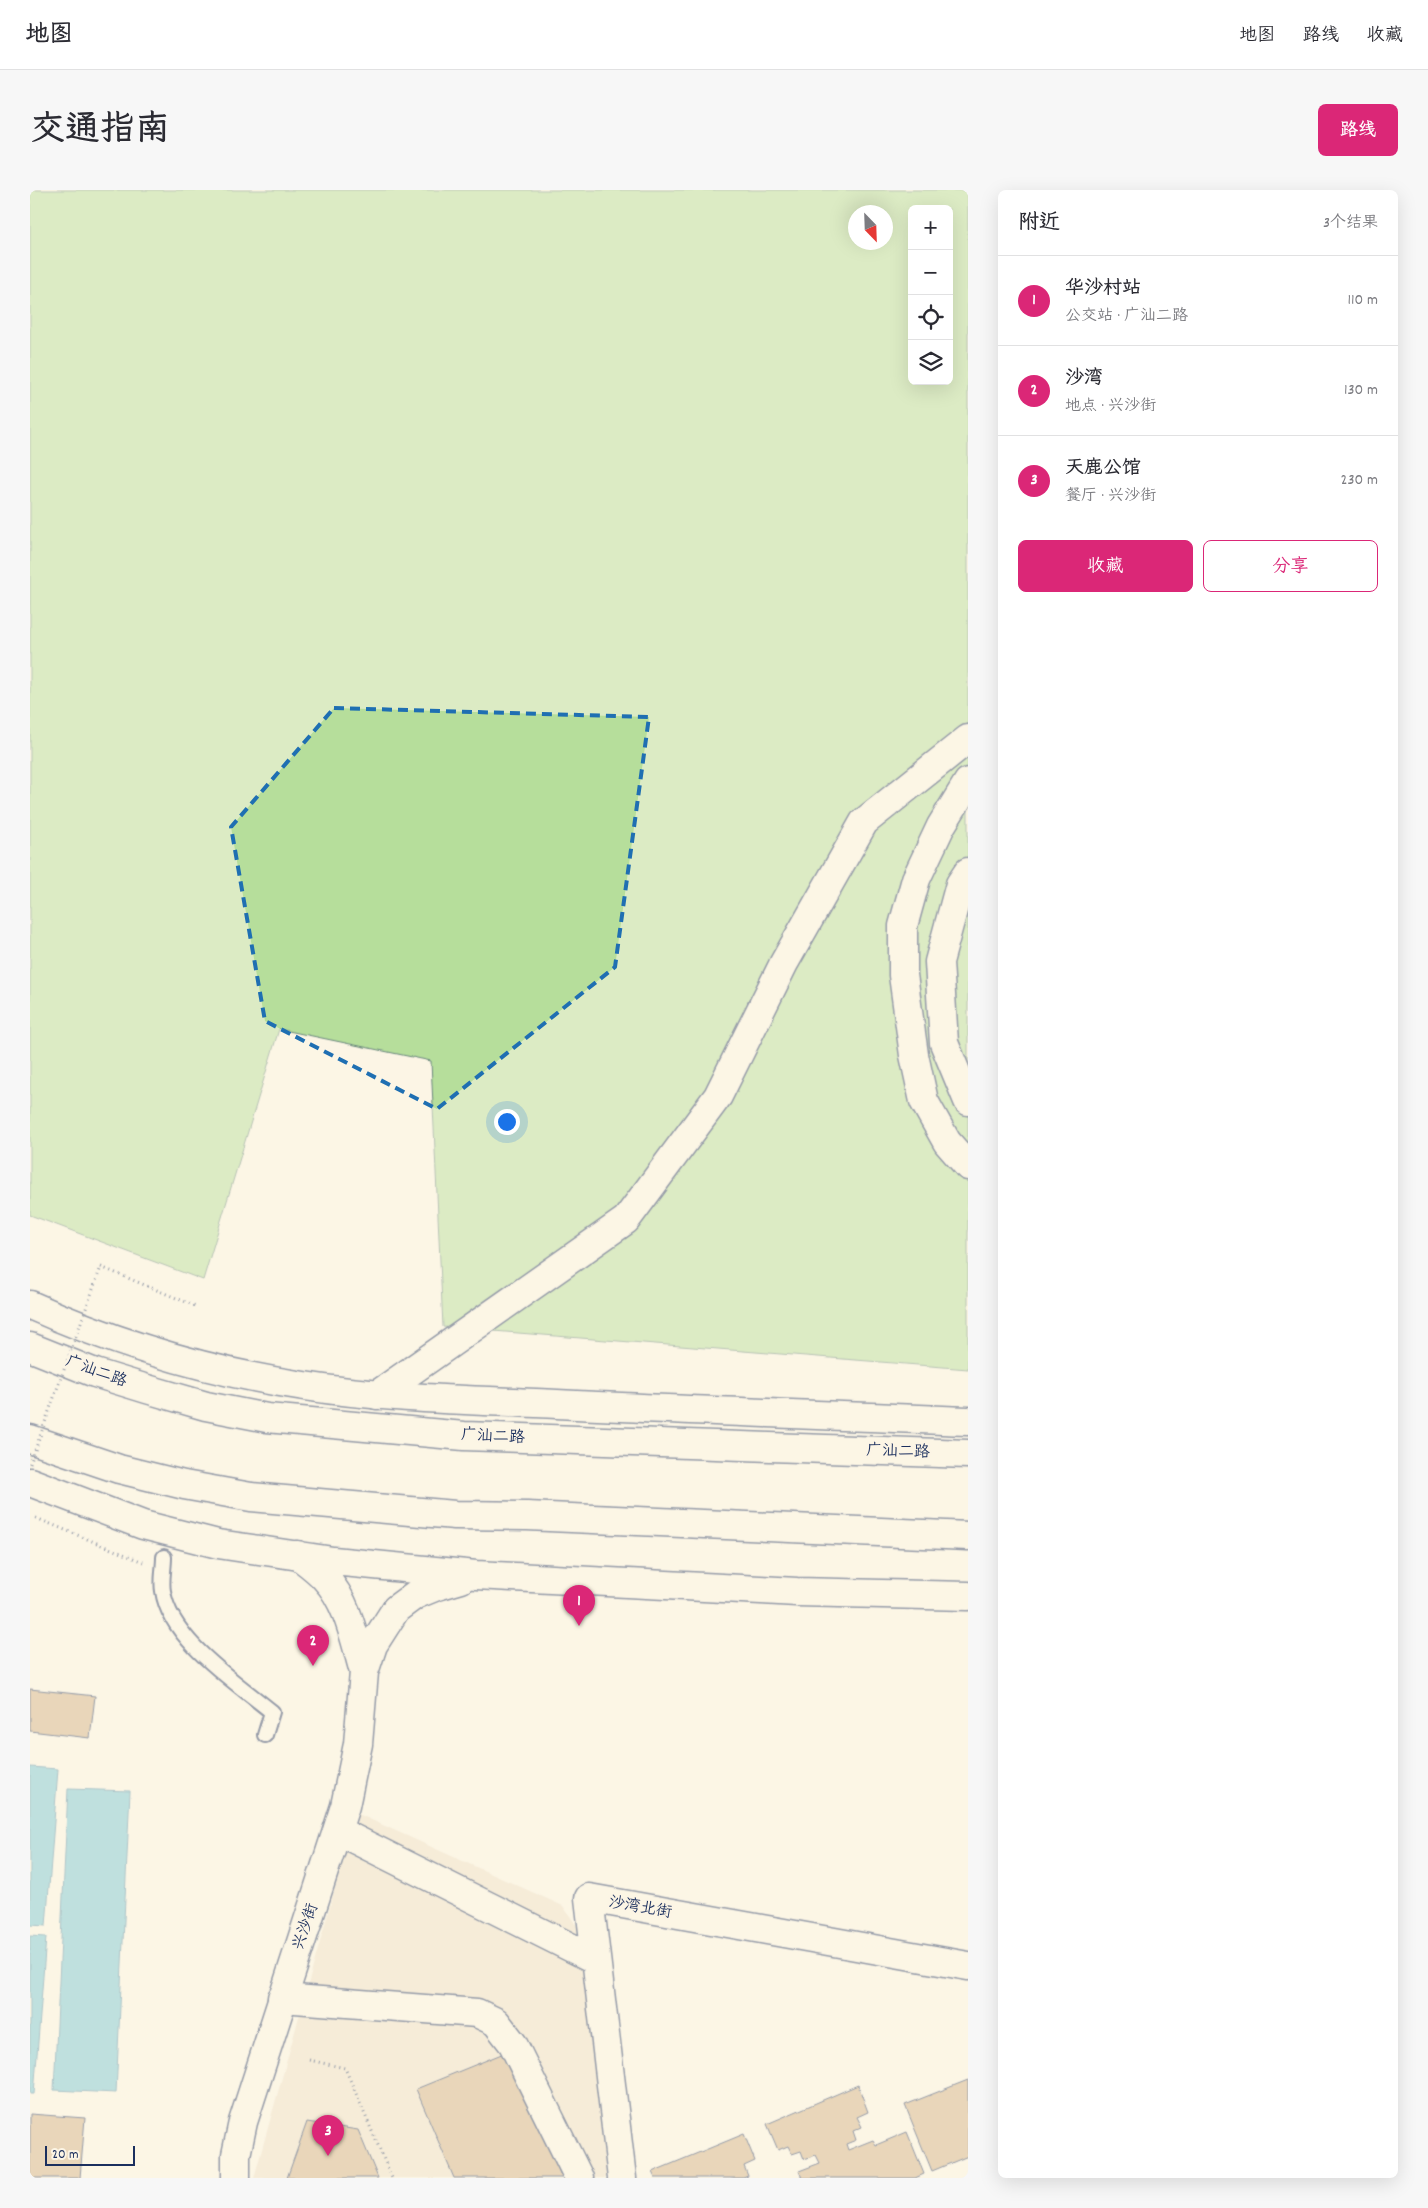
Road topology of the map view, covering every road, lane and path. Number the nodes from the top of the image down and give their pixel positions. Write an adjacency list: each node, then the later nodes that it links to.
1 (968, 740): 9 (main road)
2 (968, 782): 5 (main road)
3 (968, 872): 4 (main road)
4 (968, 1101)
5 (968, 1166)
6 (30, 1305): 9 (main road)
7 (198, 1307): 13 (path, bridge)
8 (30, 1347): 12 (main road, 广汕二路)
9 (378, 1395): 10 (main road)
10 (968, 1421)
11 (30, 1439): 16 (main road)
12 (968, 1454)
13 (30, 1464)
14 (30, 1482): 17 (main road)
15 (30, 1516): 19 (path)
16 (968, 1536)
17 (298, 1555): 20 (main road); 22 (main road)
18 (164, 1557): 23 (lane)
19 (144, 1563)
20 (476, 1575): 21 (main road); 22 (main road)
21 (968, 1596)
22 (364, 1672): 24 (main road, 兴沙街)
23 (264, 1735)
24 (338, 1831): 25 (main road); 27 (main road, 兴沙街)
25 (596, 1960): 26 (main road, 沙湾北街); 32 (main road, 沙湾北街)
26 (968, 1966)
27 (282, 1998): 29 (main road, 兴沙街); 31 (main road)
28 (309, 2060): 30 (path)
29 (236, 2178)
30 (392, 2178)
31 (579, 2178)
32 (622, 2178)

